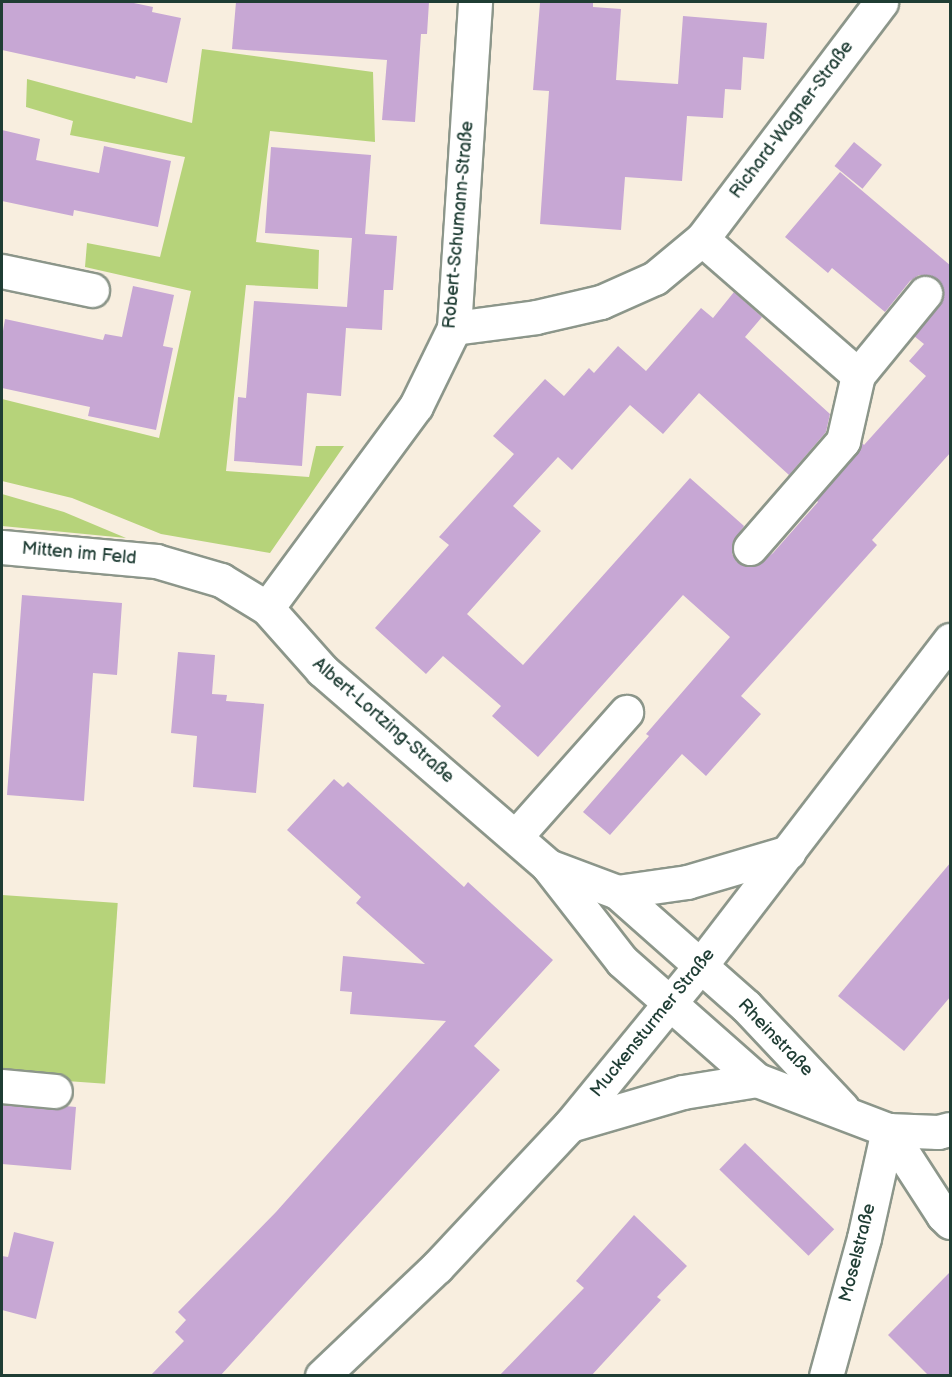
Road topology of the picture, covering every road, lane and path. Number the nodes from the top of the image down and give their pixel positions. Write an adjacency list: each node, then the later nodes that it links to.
1 (475, 2): 7 (street, Robert-Schumann-Straße)
2 (881, 2): 3 (street, Richard-Wagner-Straße)
3 (702, 239): 7 (street, Richard-Wagner-Straße); 8 (street)
4 (2, 272): 5 (street)
5 (92, 290)
6 (925, 293): 8 (street)
7 (454, 328): 12 (street, Robert-Schumann-Straße)
8 (858, 375): 10 (street)
9 (2, 547): 11 (street, Mitten im Feld)
10 (750, 548)
11 (156, 561): 12 (street, Albert-Lortzing-Straße)
12 (267, 608): 15 (street, Albert-Lortzing-Straße)
13 (951, 640): 16 (street, Muckensturmer Straße)
14 (626, 712): 15 (street)
15 (516, 836): 17 (street, Albert-Lortzing-Straße)
16 (789, 852): 18 (street); 19 (street, Muckensturmer Straße)
17 (548, 866): 18 (street, Albert-Lortzing-Straße); 20 (street, Albert-Lortzing-Straße)
18 (616, 892): 19 (street, Albert-Lortzing-Straße)
19 (700, 966): 20 (street, Muckensturmer Straße); 24 (street, Rheinstraße)
20 (671, 1003): 21 (street, Rheinstraße); 25 (street, Muckensturmer Straße)
21 (758, 1080): 24 (street, Rheinstraße); 25 (street)
22 (2, 1086): 23 (street)
23 (55, 1091)
24 (847, 1114): 27 (street, Rheinstraße)
25 (570, 1125): 30 (street, Muckensturmer Straße)
26 (951, 1129): 27 (street, Rheinstraße)
27 (888, 1130): 28 (street); 29 (street, Moselstraße)
28 (951, 1222)
29 (831, 1373)
30 (322, 1376)

